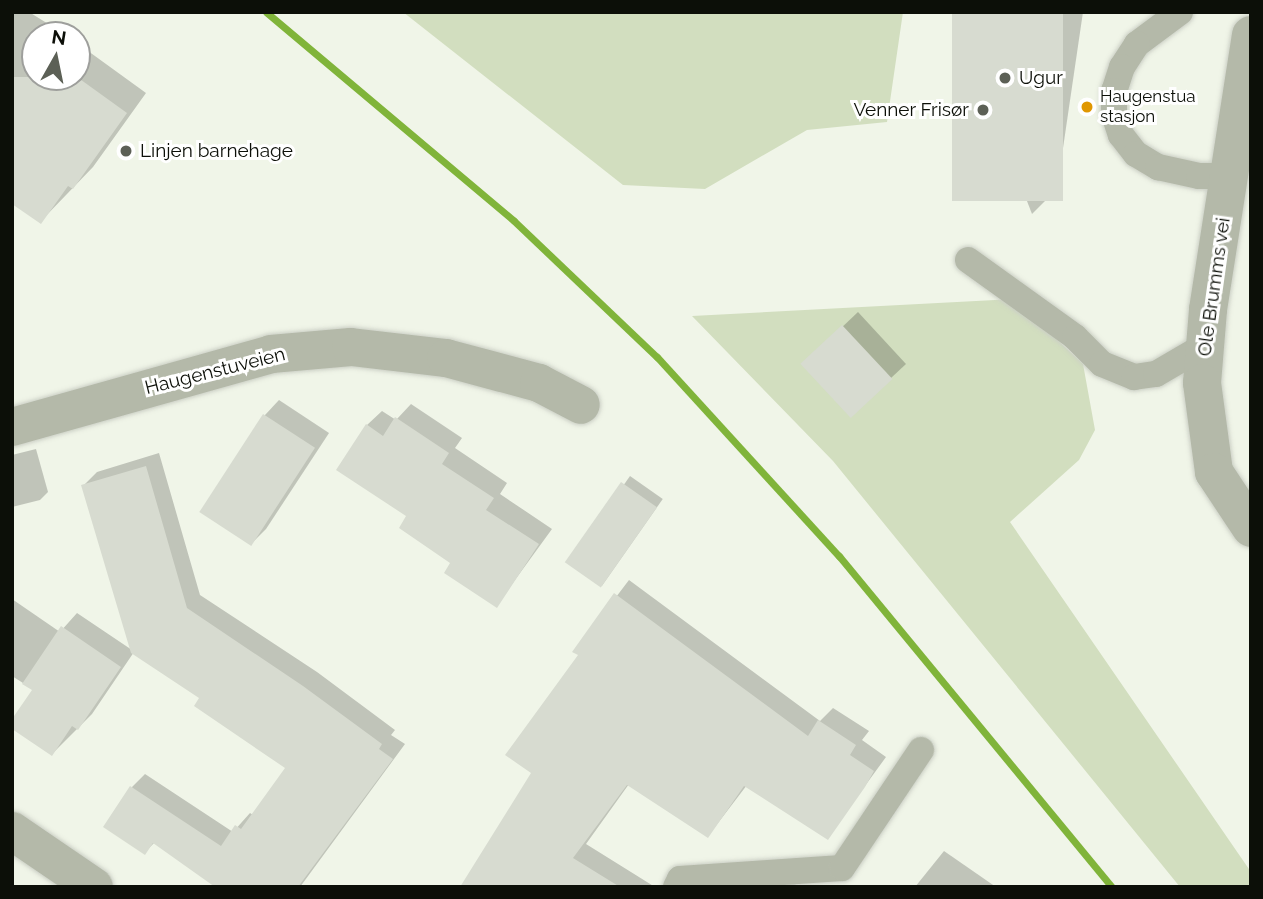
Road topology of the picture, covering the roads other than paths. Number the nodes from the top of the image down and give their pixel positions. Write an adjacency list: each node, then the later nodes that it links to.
1 (1180, 12): 3 (lane)
2 (1251, 35): 3 (street, Ole Brumms vei)
3 (1229, 176): 5 (street, Ole Brumms vei)
4 (968, 260): 5 (lane)
5 (1204, 346): 8 (street, Ole Brumms vei)
6 (581, 405): 7 (street, Haugenstuveien)
7 (12, 427)
8 (1251, 528)
9 (921, 750): 12 (lane)
10 (12, 831): 11 (street)
11 (94, 887)
12 (676, 887)

